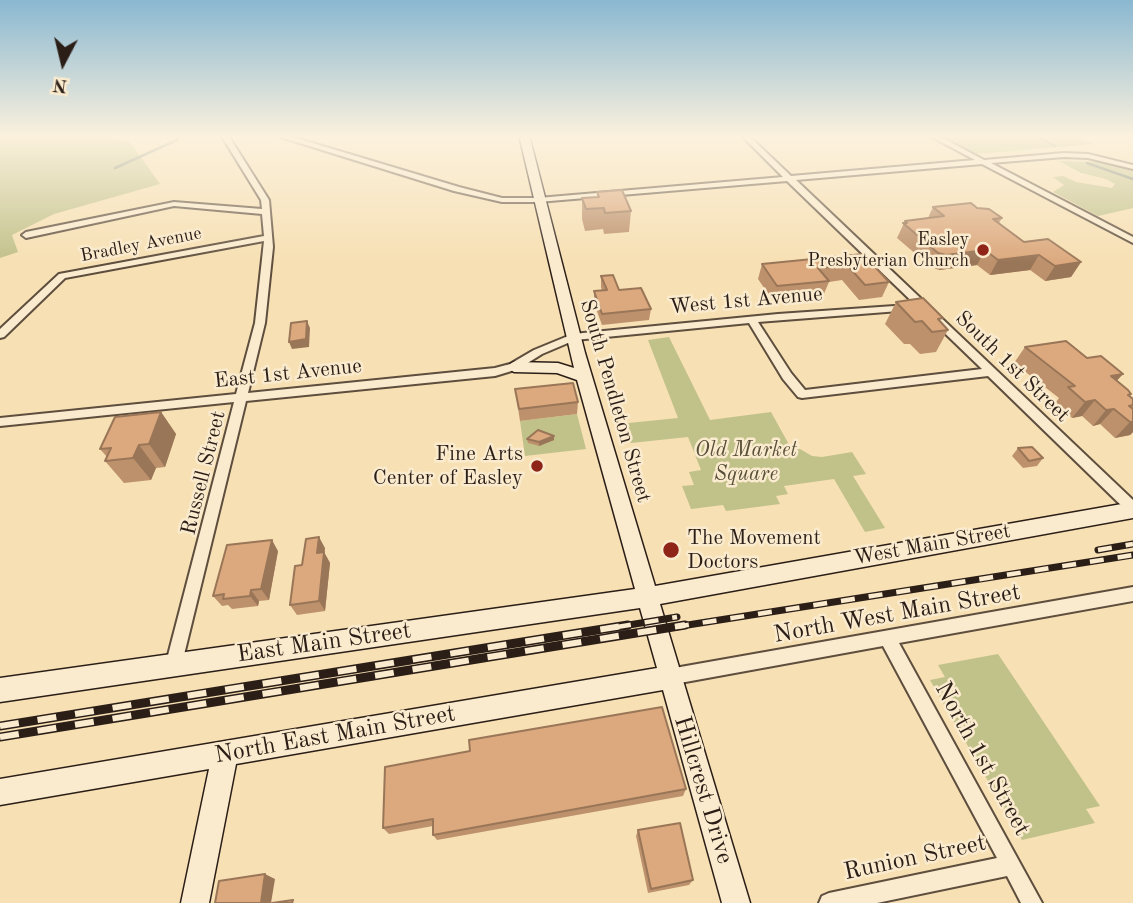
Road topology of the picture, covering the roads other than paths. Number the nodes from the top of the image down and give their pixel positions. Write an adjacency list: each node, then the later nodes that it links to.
1 (250, 177): 8 (street, Russell Street)
2 (417, 177): 7 (street)
3 (533, 177): 7 (main road, South Pendleton Street)
4 (799, 177): 6 (street)
5 (1011, 177): 11 (street)
6 (789, 178): 7 (street); 12 (street, South 1st Street)
7 (538, 200): 15 (main road, South Pendleton Street)
8 (266, 211): 9 (street); 10 (street, Russell Street)
9 (26, 235)
10 (268, 238): 14 (street, Bradley Avenue); 19 (street, Russell Street)
11 (1133, 240)
12 (923, 307): 13 (street, West 1st Avenue); 17 (street, South 1st Street)
13 (751, 320): 15 (street, West 1st Avenue); 17 (street)
14 (0, 335)
15 (573, 337): 16 (street, East 1st Avenue); 18 (main road, South Pendleton Street)
16 (514, 367): 18 (main road); 19 (street, East 1st Avenue)
17 (990, 372): 21 (street, South 1st Street)
18 (584, 377): 23 (main road, South Pendleton Street)
19 (242, 399): 20 (street, East 1st Avenue); 25 (street, Russell Street)
20 (0, 422)
21 (1133, 509): 23 (main road, West Main Street)
22 (1133, 594): 24 (street, North West Main Street)
23 (648, 597): 25 (main road, East Main Street); 26 (main road, South Pendleton Street)
24 (888, 639): 26 (street, North West Main Street); 30 (street, North 1st Street)
25 (174, 663): 27 (main road, East Main Street)
26 (669, 677): 28 (main road, North East Main Street); 32 (main road, Hillcrest Drive)
27 (0, 690)
28 (225, 754): 29 (main road, North East Main Street); 31 (main road)
29 (0, 792)
30 (1012, 865): 33 (street, Runion Street); 34 (street, North 1st Street)
31 (195, 903)
32 (736, 903)
33 (829, 903)
34 (1032, 903)

